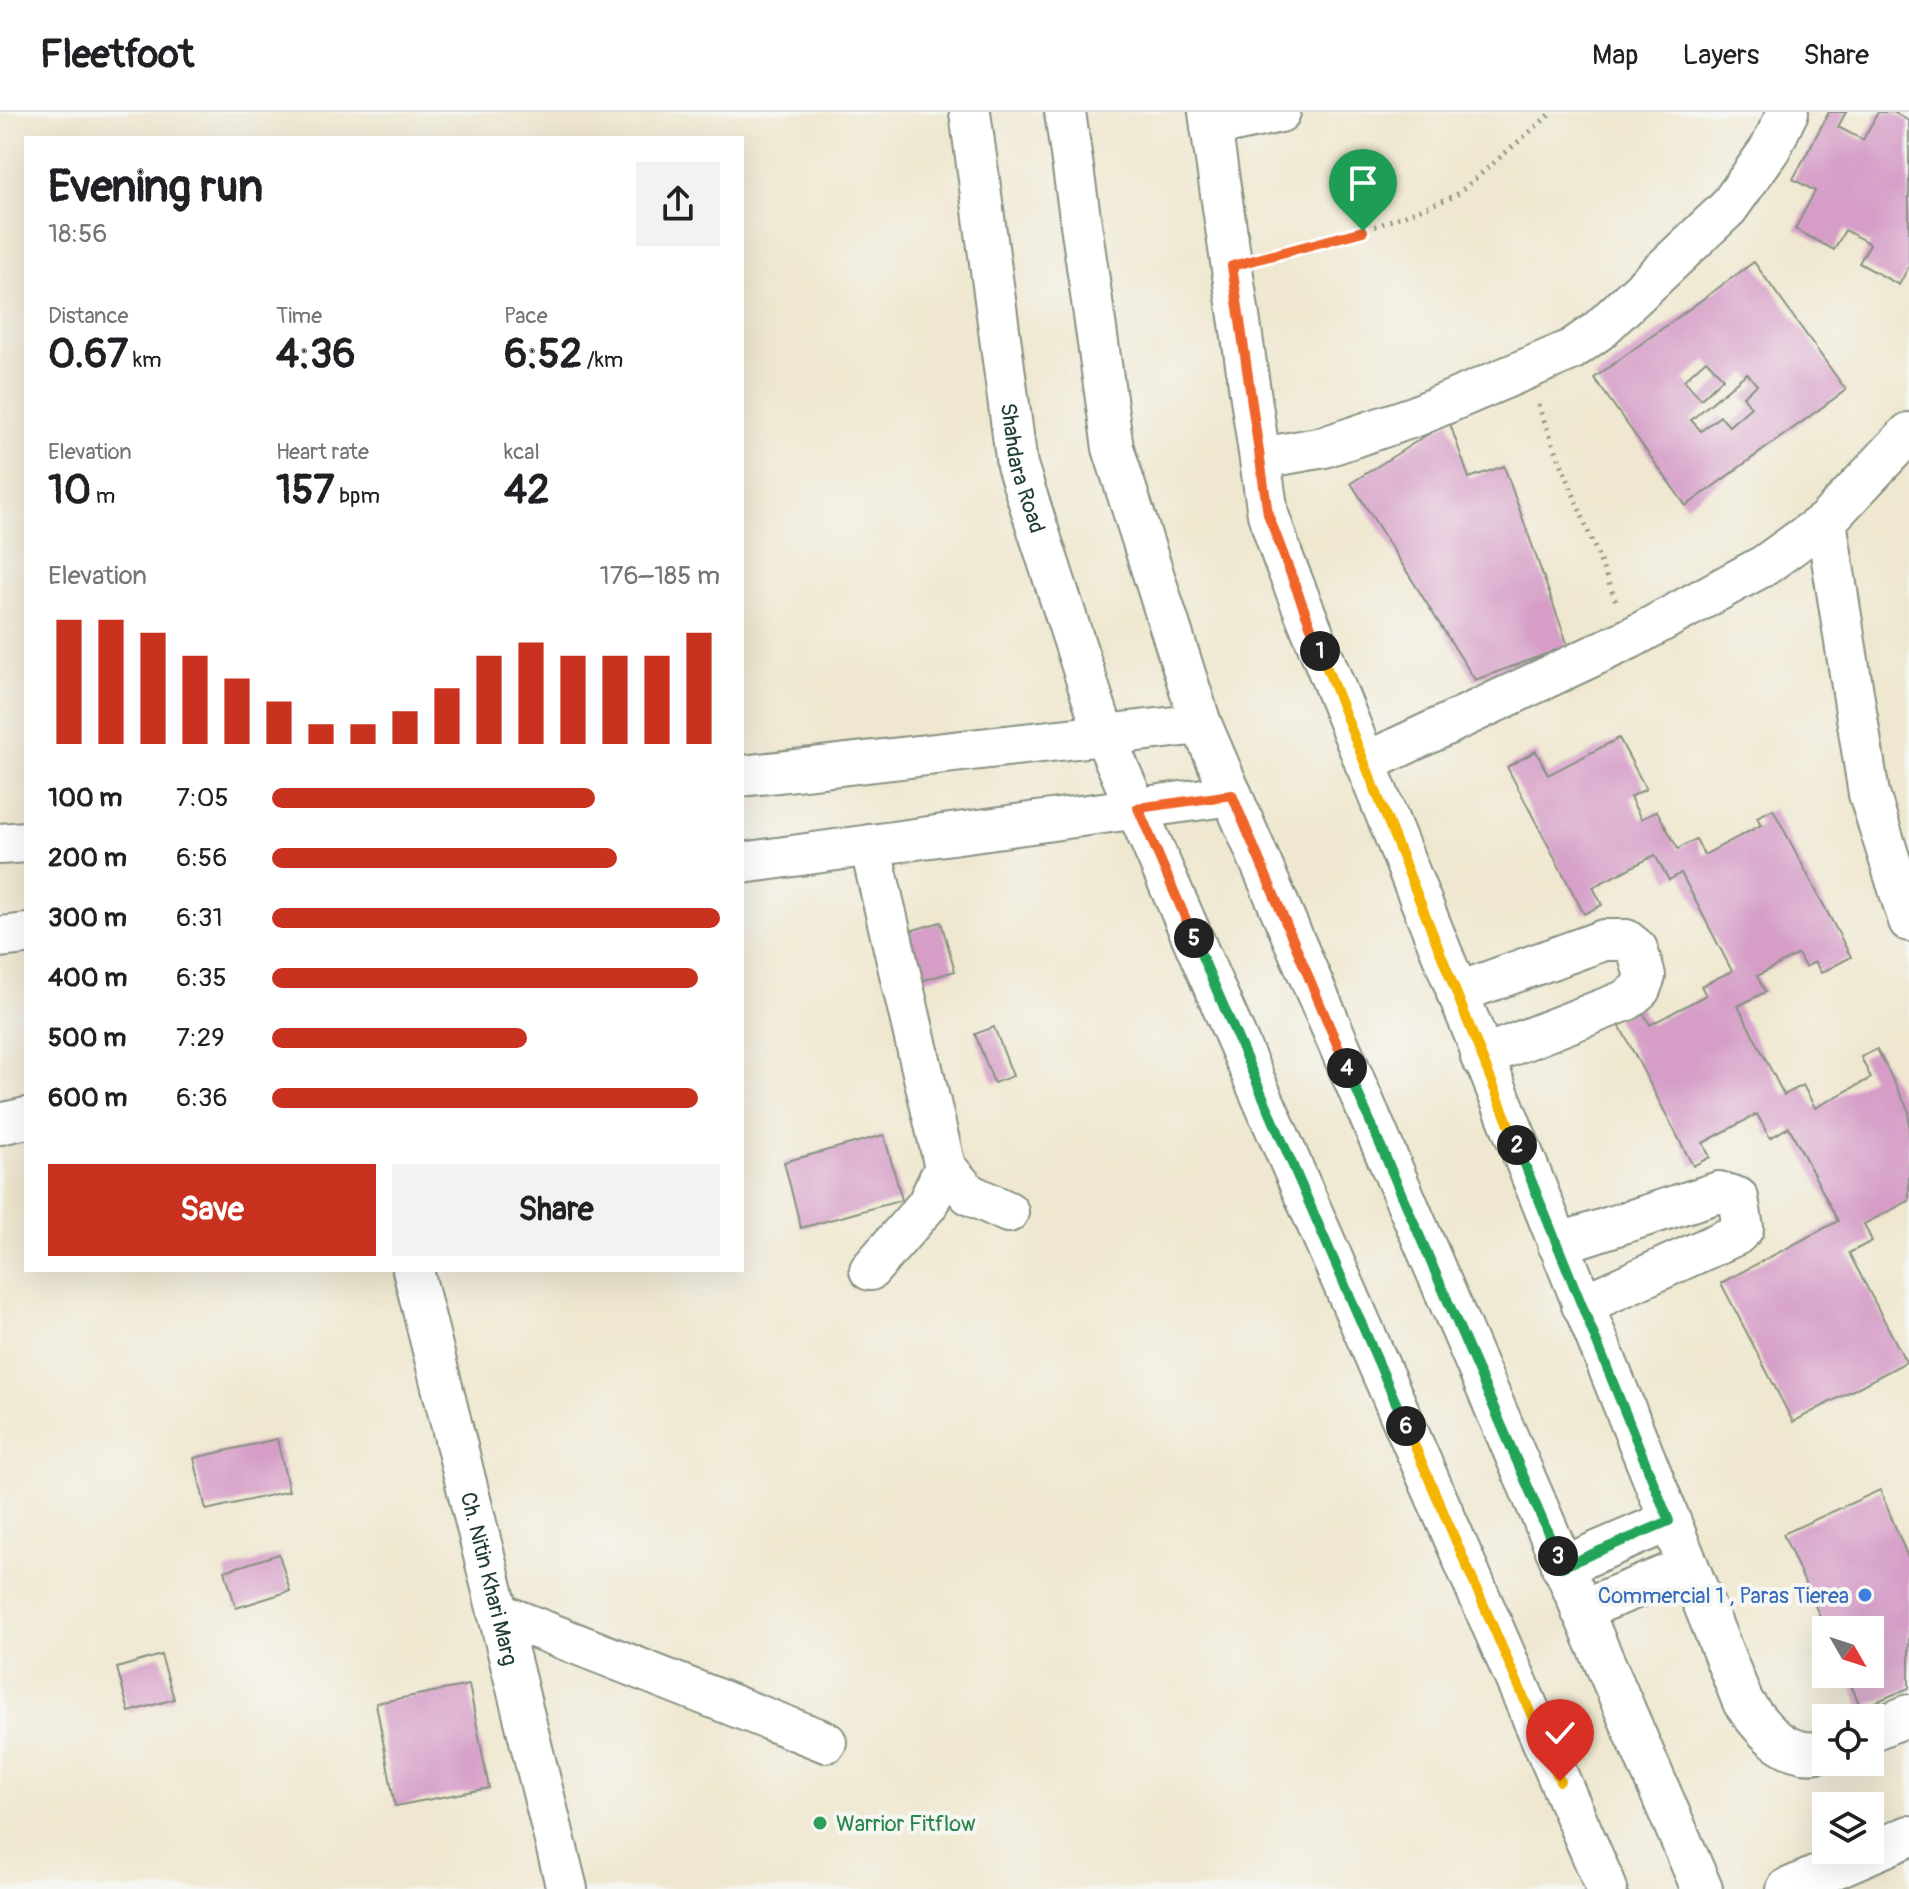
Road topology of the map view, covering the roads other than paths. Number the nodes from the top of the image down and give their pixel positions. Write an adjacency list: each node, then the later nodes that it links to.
1 (970, 112): 10 (street, Shahdara Road)
2 (1065, 112): 9 (street)
3 (1280, 112): 5 (street)
4 (1788, 112): 7 (street)
5 (1210, 120): 7 (street)
6 (1909, 433): 8 (street)
7 (1262, 458): 11 (street)
8 (1826, 521): 11 (street); 19 (street)
9 (1201, 724): 10 (street); 13 (street)
10 (1105, 737): 12 (street); 14 (street, Shahdara Road)
11 (1365, 763): 22 (street)
12 (744, 776)
13 (1232, 795): 14 (street); 33 (street)
14 (1138, 808): 17 (street); 44 (street, Shahdara Road)
15 (24, 842): 16 (street)
16 (0, 844)
17 (870, 845): 18 (street); 26 (street)
18 (744, 863)
19 (1909, 921)
20 (24, 934): 21 (street)
21 (0, 937)
22 (1457, 993): 23 (street); 23 (street)
23 (1481, 1057): 28 (street)
24 (24, 1118): 25 (street)
25 (0, 1124)
26 (945, 1167): 27 (street); 29 (street)
27 (1008, 1212)
28 (1558, 1244): 31 (street); 31 (street)
29 (870, 1270)
30 (413, 1272): 36 (street, Ch. Nitin Khari Marg)
31 (1582, 1305): 32 (street)
32 (1669, 1521): 33 (street); 34 (street)
33 (1562, 1567): 35 (street)
34 (1687, 1567): 35 (street); 40 (street)
35 (1581, 1610): 45 (street)
36 (498, 1613): 39 (street); 43 (street, Ch. Nitin Khari Marg)
37 (1909, 1715): 38 (street)
38 (1884, 1725)
39 (826, 1742)
40 (1812, 1750)
41 (1909, 1836): 42 (street)
42 (1804, 1885)
43 (567, 1889)
44 (1607, 1889)
45 (1702, 1889)

